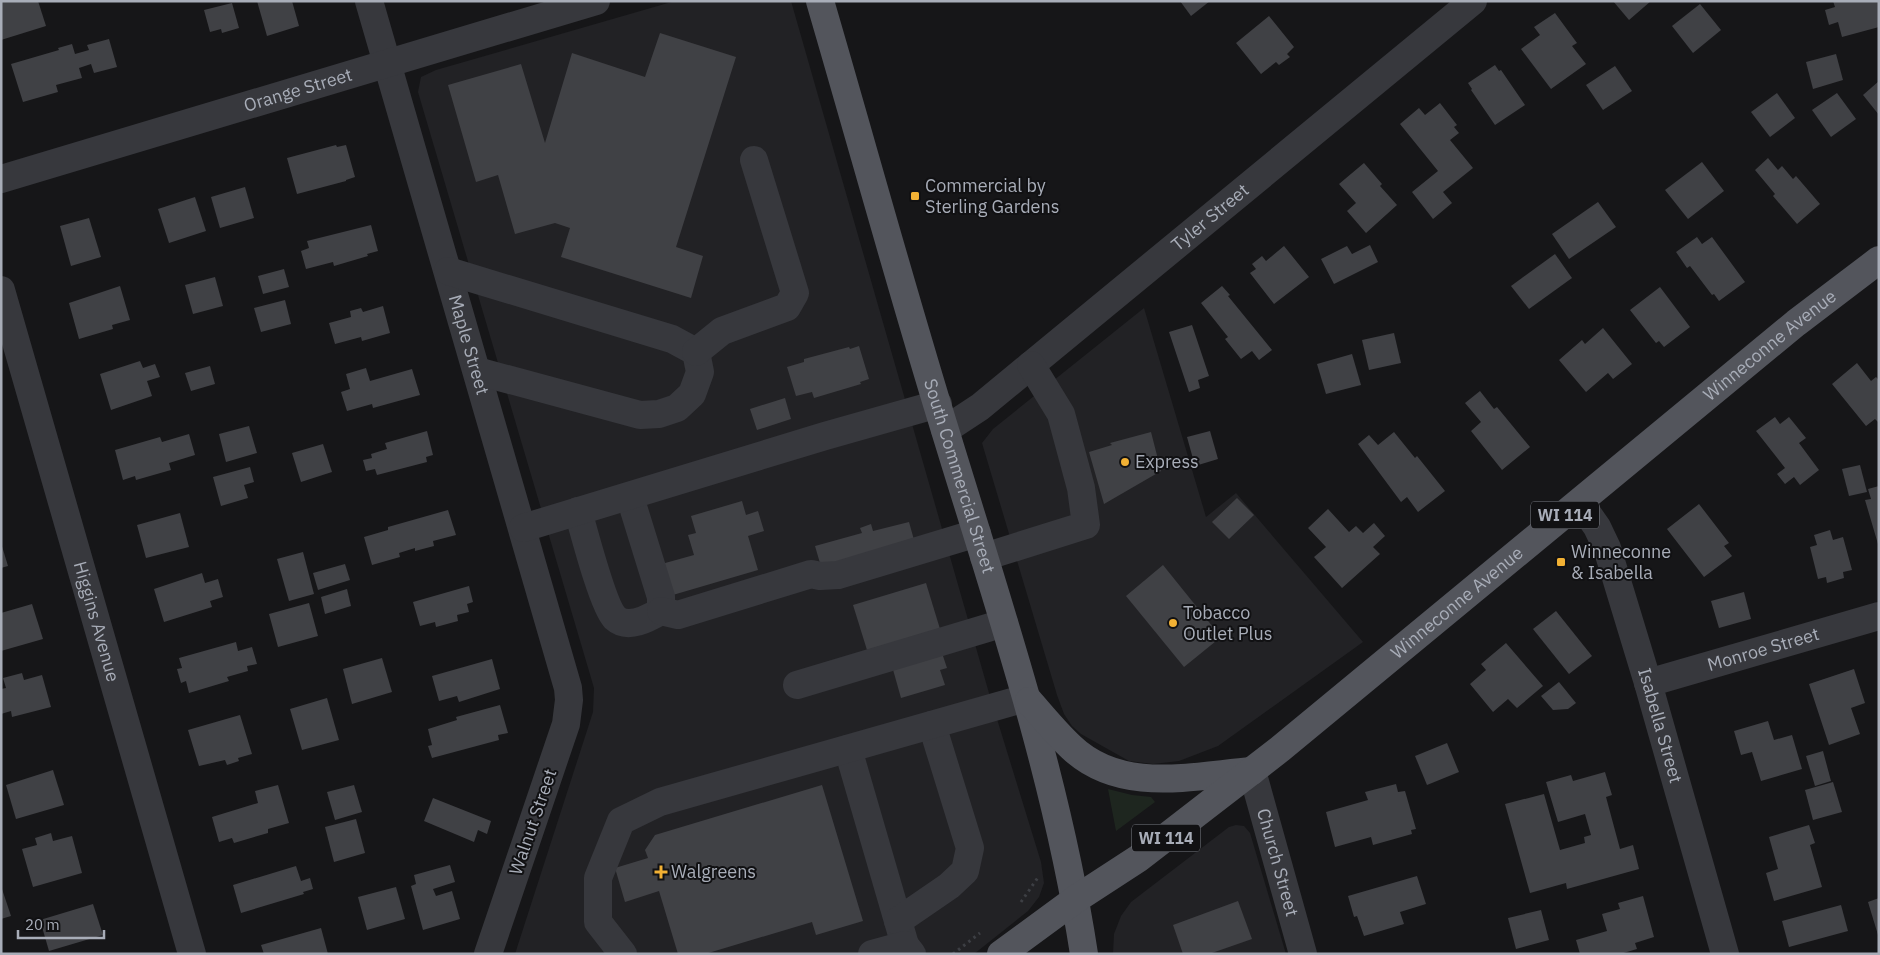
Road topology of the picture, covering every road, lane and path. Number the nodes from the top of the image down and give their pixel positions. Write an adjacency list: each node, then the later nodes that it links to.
1 (369, 1): 5 (street, Maple Street)
2 (596, 1): 5 (street, Orange Street)
3 (820, 1): 14 (main road, South Commercial Street)
4 (1473, 1): 12 (street, Tyler Street)
5 (387, 63): 7 (street, Orange Street); 9 (street, Maple Street)
6 (754, 160): 11 (street)
7 (1, 178)
8 (1879, 260): 16 (main road, Winneconne Avenue / WI 114)
9 (448, 271): 11 (street); 13 (street, Maple Street)
10 (1, 290): 35 (street, Higgins Avenue)
11 (696, 352): 13 (street)
12 (1031, 365): 14 (street, Tyler Street); 19 (street)
13 (477, 371): 18 (street, Maple Street)
14 (941, 417): 15 (street, Tyler Street); 19 (main road, South Commercial Street)
15 (630, 497): 17 (street, Tyler Street); 20 (street)
16 (1580, 503): 23 (street, Isabella Street); 29 (main road, Winneconne Avenue / WI 114)
17 (578, 512): 18 (street, Tyler Street); 20 (street)
18 (523, 528): 25 (street, Maple Street)
19 (980, 545): 20 (street); 22 (main road, South Commercial Street)
20 (661, 611)
21 (1879, 616): 23 (street, Monroe Street)
22 (1004, 622): 24 (street); 26 (main road, South Commercial Street)
23 (1648, 683): 43 (street, Isabella Street)
24 (797, 685)
25 (568, 688): 36 (street, Walnut Street)
26 (1026, 698): 27 (street); 29 (main road); 31 (main road, South Commercial Street)
27 (932, 725): 28 (street); 34 (street)
28 (848, 749): 34 (street); 37 (street)
29 (1252, 771): 31 (main road, Winneconne Avenue / WI 114); 42 (street, Church Street)
30 (1039, 876): 32 (path)
31 (1076, 899): 40 (main road, Winneconne Avenue); 41 (main road, South Commercial Street)
32 (1014, 908)
33 (983, 931): 39 (path)
34 (905, 940): 38 (street)
35 (192, 954)
36 (488, 954)
37 (623, 954)
38 (872, 954)
39 (952, 954)
40 (1001, 954)
41 (1084, 954)
42 (1304, 954)
43 (1725, 954)

